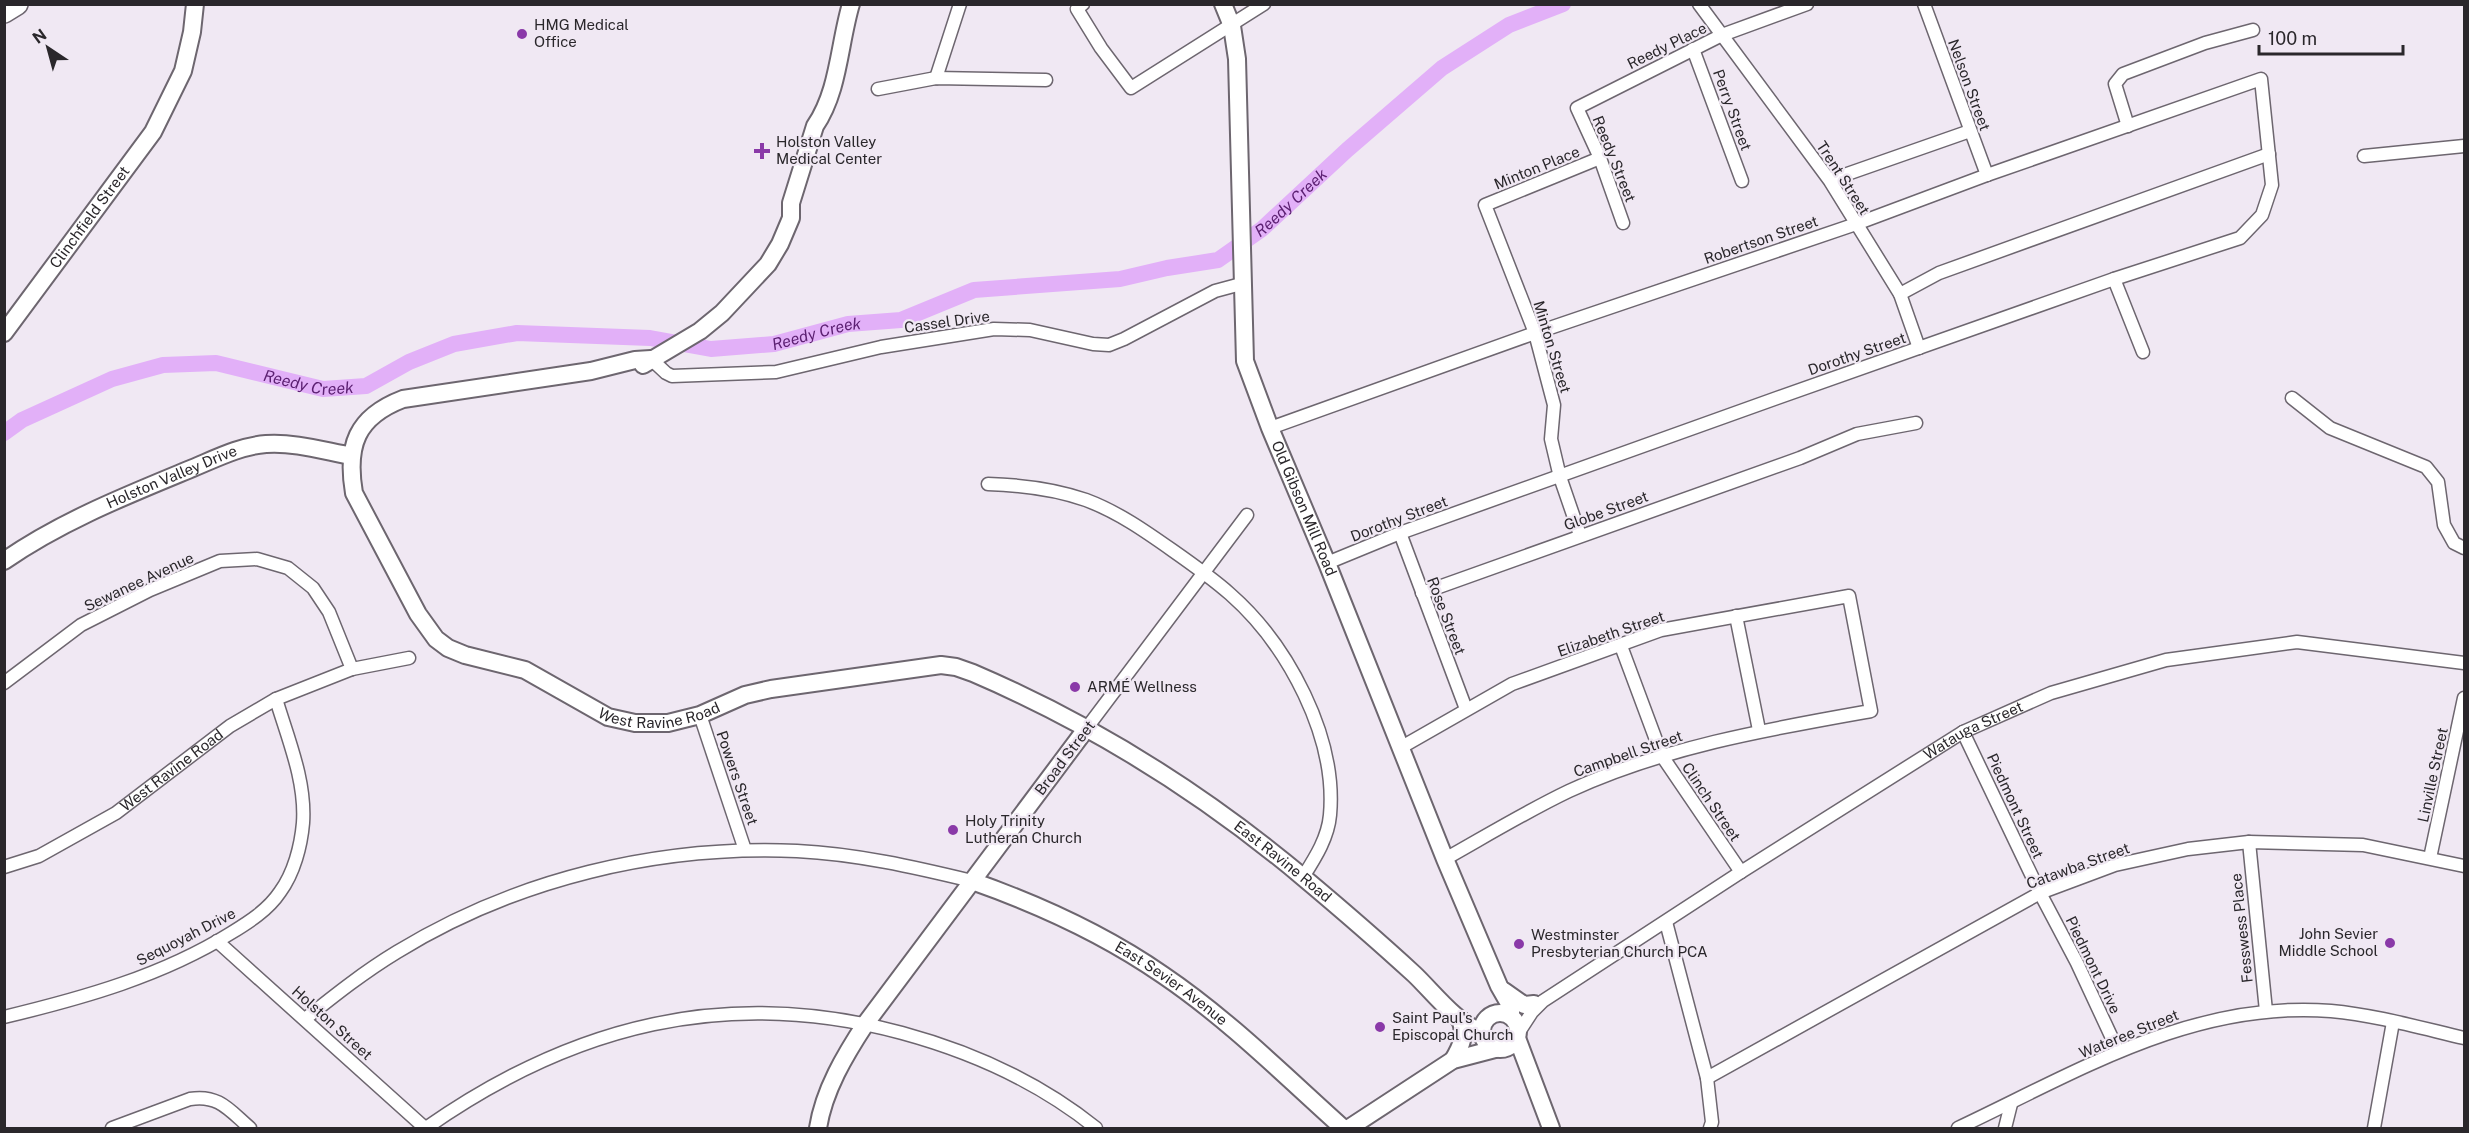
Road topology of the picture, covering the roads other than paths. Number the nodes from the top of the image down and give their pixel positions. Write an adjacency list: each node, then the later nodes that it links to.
1 (17, 4): 11 (highway)
2 (195, 4): 20 (street, Clinchfield Street)
3 (851, 4): 42 (street, West Ravine Road)
4 (960, 4): 16 (street)
5 (1083, 4): 12 (street)
6 (1223, 4): 12 (street, Old Gibson Mill Road)
7 (1264, 4): 12 (street)
8 (1699, 4): 14 (street, Trent Street)
9 (1807, 4): 14 (street, Reedy Place)
10 (1924, 4): 23 (street, Nelson Street)
11 (4, 12)
12 (1232, 26): 34 (street, Old Gibson Mill Road)
13 (2253, 30): 22 (street)
14 (1722, 35): 15 (street, Reedy Place); 29 (street, Trent Street)
15 (1693, 48): 21 (street, Reedy Place); 30 (street, Perry Street)
16 (936, 78): 18 (street); 19 (street)
17 (2261, 79): 22 (street, Robertson Street); 25 (street, Dorothy Street)
18 (1046, 80)
19 (878, 89)
20 (169, 98): 37 (street, Clinchfield Street); 38 (street, Clinchfield Street)
21 (1577, 108): 27 (street, Reedy Street)
22 (2128, 126): 28 (street, Robertson Street)
23 (1970, 131): 28 (street, Nelson Street); 29 (street)
24 (2464, 146): 26 (street)
25 (2269, 154): 35 (street, Dorothy Street); 36 (street)
26 (2364, 156)
27 (1600, 158): 31 (street, Minton Place); 32 (street, Reedy Street)
28 (1986, 175): 33 (street, Robertson Street)
29 (1830, 180): 33 (street, Trent Street)
30 (1742, 181)
31 (1485, 205): 39 (street, Minton Street)
32 (1623, 223)
33 (1856, 224): 36 (street, Trent Street); 39 (street, Robertson Street)
34 (1241, 277): 42 (street, Cassel Drive); 45 (street, Old Gibson Mill Road)
35 (2114, 279): 40 (street, Dorothy Street); 41 (street)
36 (1900, 294): 40 (street, Trent Street)
37 (4, 314)
38 (4, 333)
39 (1535, 333): 45 (street, Robertson Street); 47 (street, Minton Street)
40 (1919, 348): 47 (street, Dorothy Street)
41 (2143, 352)
42 (655, 357): 46 (street, West Ravine Road)
43 (2292, 398): 52 (street)
44 (1916, 423): 51 (street, Globe Street)
45 (1270, 428): 54 (street, Old Gibson Mill Road)
46 (352, 456): 53 (street, Holston Valley Drive); 67 (street, West Ravine Road)
47 (1560, 477): 50 (street, Dorothy Street); 51 (street, Minton Street)
48 (988, 484): 55 (street)
49 (1247, 515): 55 (street, Broad Street)
50 (1400, 533): 54 (street, Dorothy Street); 56 (street, Rose Street)
51 (1580, 535): 56 (street, Globe Street)
52 (2464, 548)
53 (4, 561)
54 (1327, 563): 71 (street, Old Gibson Mill Road)
55 (1203, 572): 68 (street, Broad Street); 80 (street)
56 (1422, 593): 65 (street, Rose Street)
57 (1736, 616): 58 (street, Elizabeth Street); 66 (street, Elizabeth Street); 69 (street)
58 (1621, 646): 65 (street, Elizabeth Street); 72 (street, Clinch Street)
59 (409, 658): 61 (street, West Ravine Road)
60 (2464, 663): 70 (street, Watauga Street)
61 (352, 669): 62 (street, Sewanee Avenue); 63 (street, West Ravine Road)
62 (4, 683)
63 (276, 699): 78 (street, West Ravine Road); 84 (street, Sequoyah Drive)
64 (2464, 699): 75 (street, Linville Street)
65 (1466, 709): 71 (street, Elizabeth Street)
66 (1871, 711): 69 (street, Campbell Street)
67 (700, 715): 68 (street, West Ravine Road); 74 (street, Powers Street)
68 (1086, 729): 80 (street, East Ravine Road); 81 (street, Broad Street)
69 (1759, 730): 72 (street, Campbell Street)
70 (1963, 732): 79 (street, Watauga Street); 82 (street, Piedmont Street)
71 (1400, 748): 76 (street, Old Gibson Mill Road)
72 (1662, 756): 76 (street, Campbell Street); 79 (street, Clinch Street)
73 (2249, 842): 75 (street, Catawba Street); 82 (street, Catawba Street); 87 (street, Fesswess Place)
74 (746, 850): 81 (street); 89 (street)
75 (2430, 858): 77 (street, Catawba Street)
76 (1445, 859): 85 (street, Old Gibson Mill Road)
77 (2464, 866)
78 (4, 867)
79 (1741, 872): 83 (street, Watauga Street)
80 (1303, 877): 90 (street, East Ravine Road)
81 (972, 881): 92 (street, Broad Street); 108 (street, East Sevier Avenue)
82 (2040, 893): 96 (street, Piedmont Drive); 99 (street, Catawba Street)
83 (1666, 922): 86 (street, Watauga Street); 99 (street)
84 (217, 941): 88 (street, Sequoyah Drive); 89 (street, Holston Street)
85 (1499, 986): 86 (street); 93 (street, Old Gibson Mill Road)
86 (1538, 1003): 93 (street, Watauga Street)
87 (2266, 1011): 91 (street, Wateree Street); 96 (street, Wateree Street)
88 (4, 1017)
89 (305, 1019): 105 (street, Holston Street)
90 (1460, 1019): 93 (street); 97 (street)
91 (2393, 1022): 94 (street, Wateree Street); 113 (street)
92 (866, 1023): 105 (street); 106 (street, Broad Street); 107 (street)
93 (1501, 1025): 95 (street); 95 (street); 97 (street); 98 (street)
94 (2464, 1038)
95 (1498, 1050): 97 (street); 98 (street)
96 (2118, 1052): 100 (street, Wateree Street)
97 (1453, 1060): 109 (street)
98 (1528, 1071): 110 (street)
99 (1707, 1078): 102 (street)
100 (2011, 1104): 111 (street, Wateree Street); 112 (street)
101 (129, 1126): 103 (street); 104 (street)
102 (1712, 1126)
103 (112, 1128)
104 (249, 1128)
105 (426, 1128)
106 (818, 1128)
107 (1096, 1128)
108 (1343, 1128)
109 (1349, 1128)
110 (1551, 1128)
111 (1958, 1128)
112 (2006, 1128)
113 (2374, 1128)

